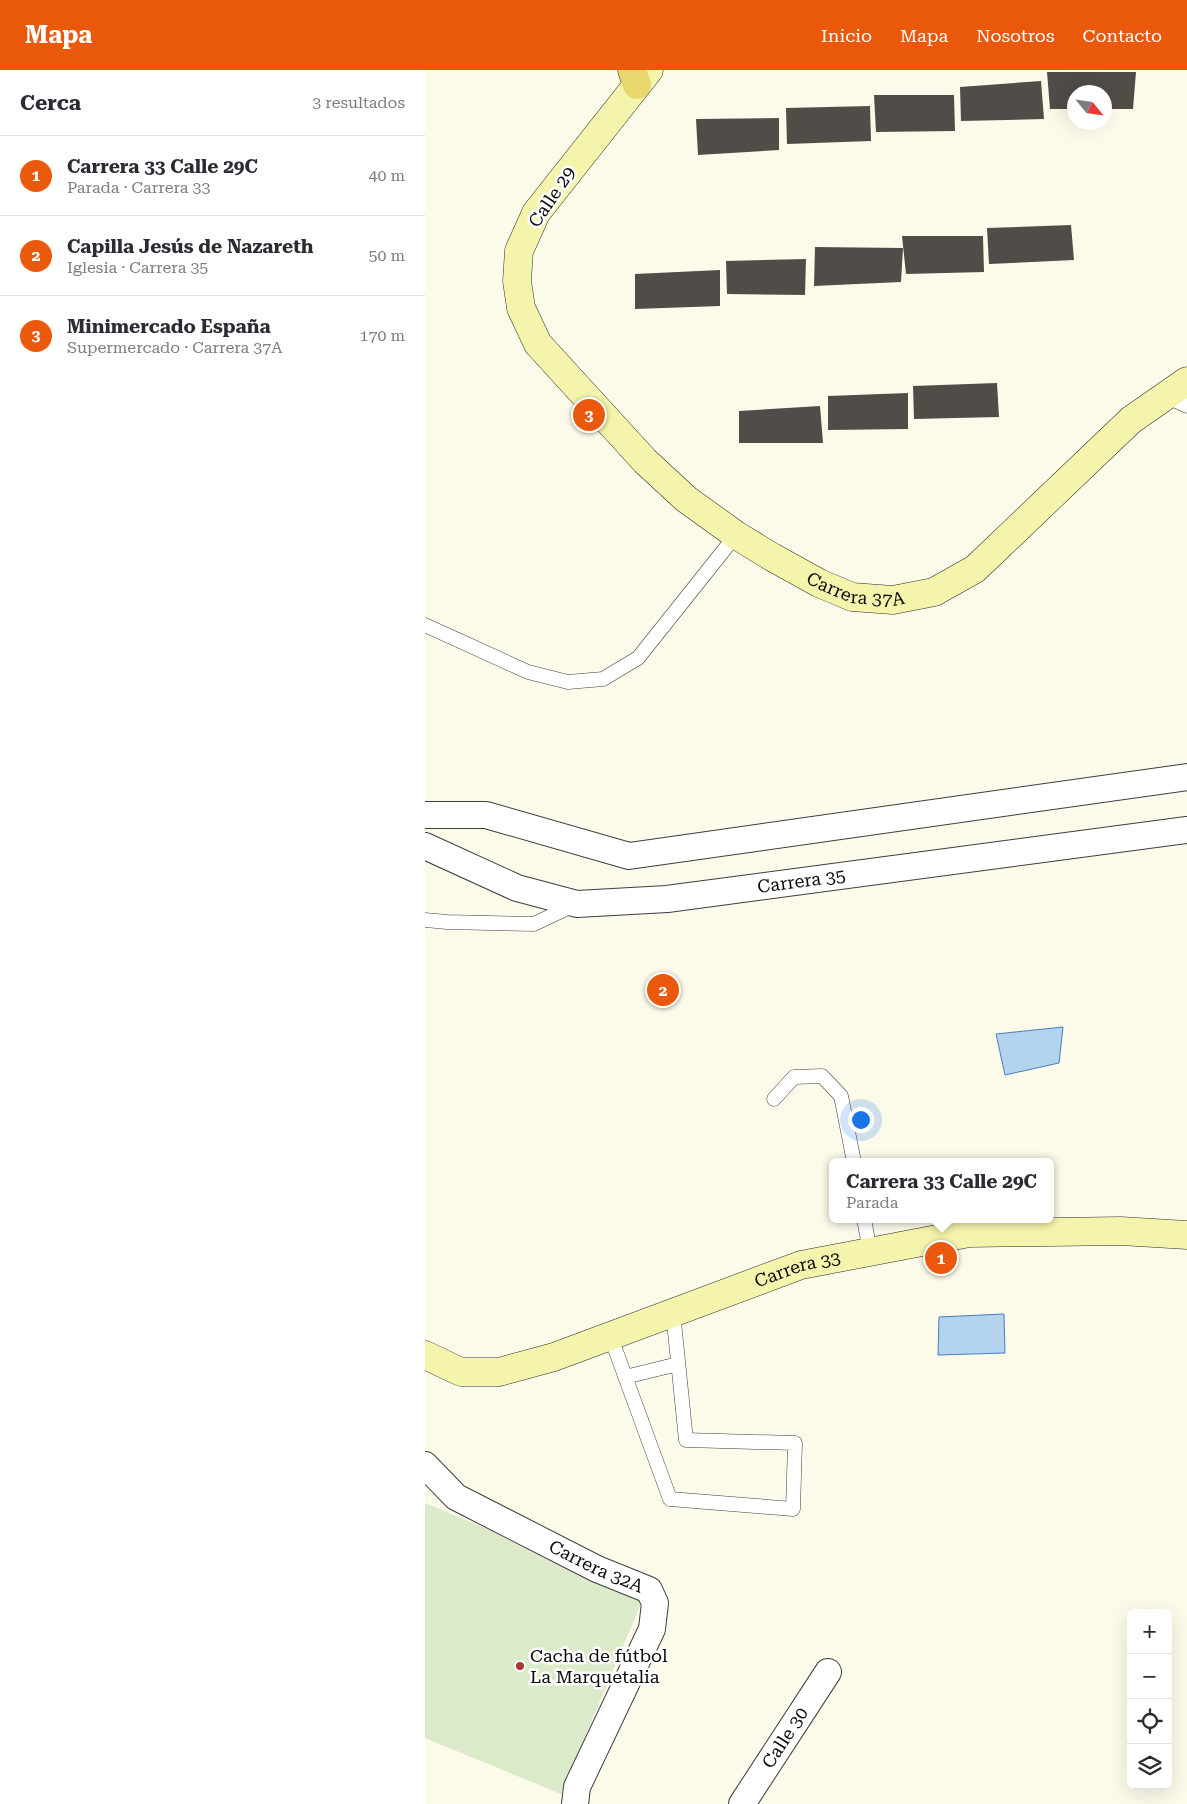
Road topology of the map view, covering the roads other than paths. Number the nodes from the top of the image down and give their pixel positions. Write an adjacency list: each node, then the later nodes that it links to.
1 (643, 75): 2 (street, Calle 29)
2 (538, 344): 5 (street, Carrera 37A)
3 (1187, 381): 4 (street, Carrera 37A)
4 (1176, 401): 5 (street, Carrera 37A)
5 (736, 535): 6 (lane)
6 (425, 625)
7 (1187, 778): 8 (street)
8 (425, 815)
9 (1187, 830): 11 (street, Carrera 35)
10 (425, 846): 11 (street, Carrera 35)
11 (577, 904): 12 (lane)
12 (425, 920)
13 (774, 1098): 14 (lane)
14 (853, 1158)
15 (865, 1223): 17 (lane)
16 (1187, 1235): 17 (street, Carrera 33)
17 (870, 1252): 18 (street, Carrera 33)
18 (673, 1312): 19 (street, Carrera 33); 21 (lane)
19 (610, 1336): 20 (street, Carrera 33); 22 (lane)
20 (425, 1355)
21 (678, 1364): 22 (lane); 22 (lane)
22 (625, 1377)
23 (425, 1465): 25 (street, Carrera 32A)
24 (828, 1672): 26 (street, Calle 30)
25 (575, 1804)
26 (742, 1804)

